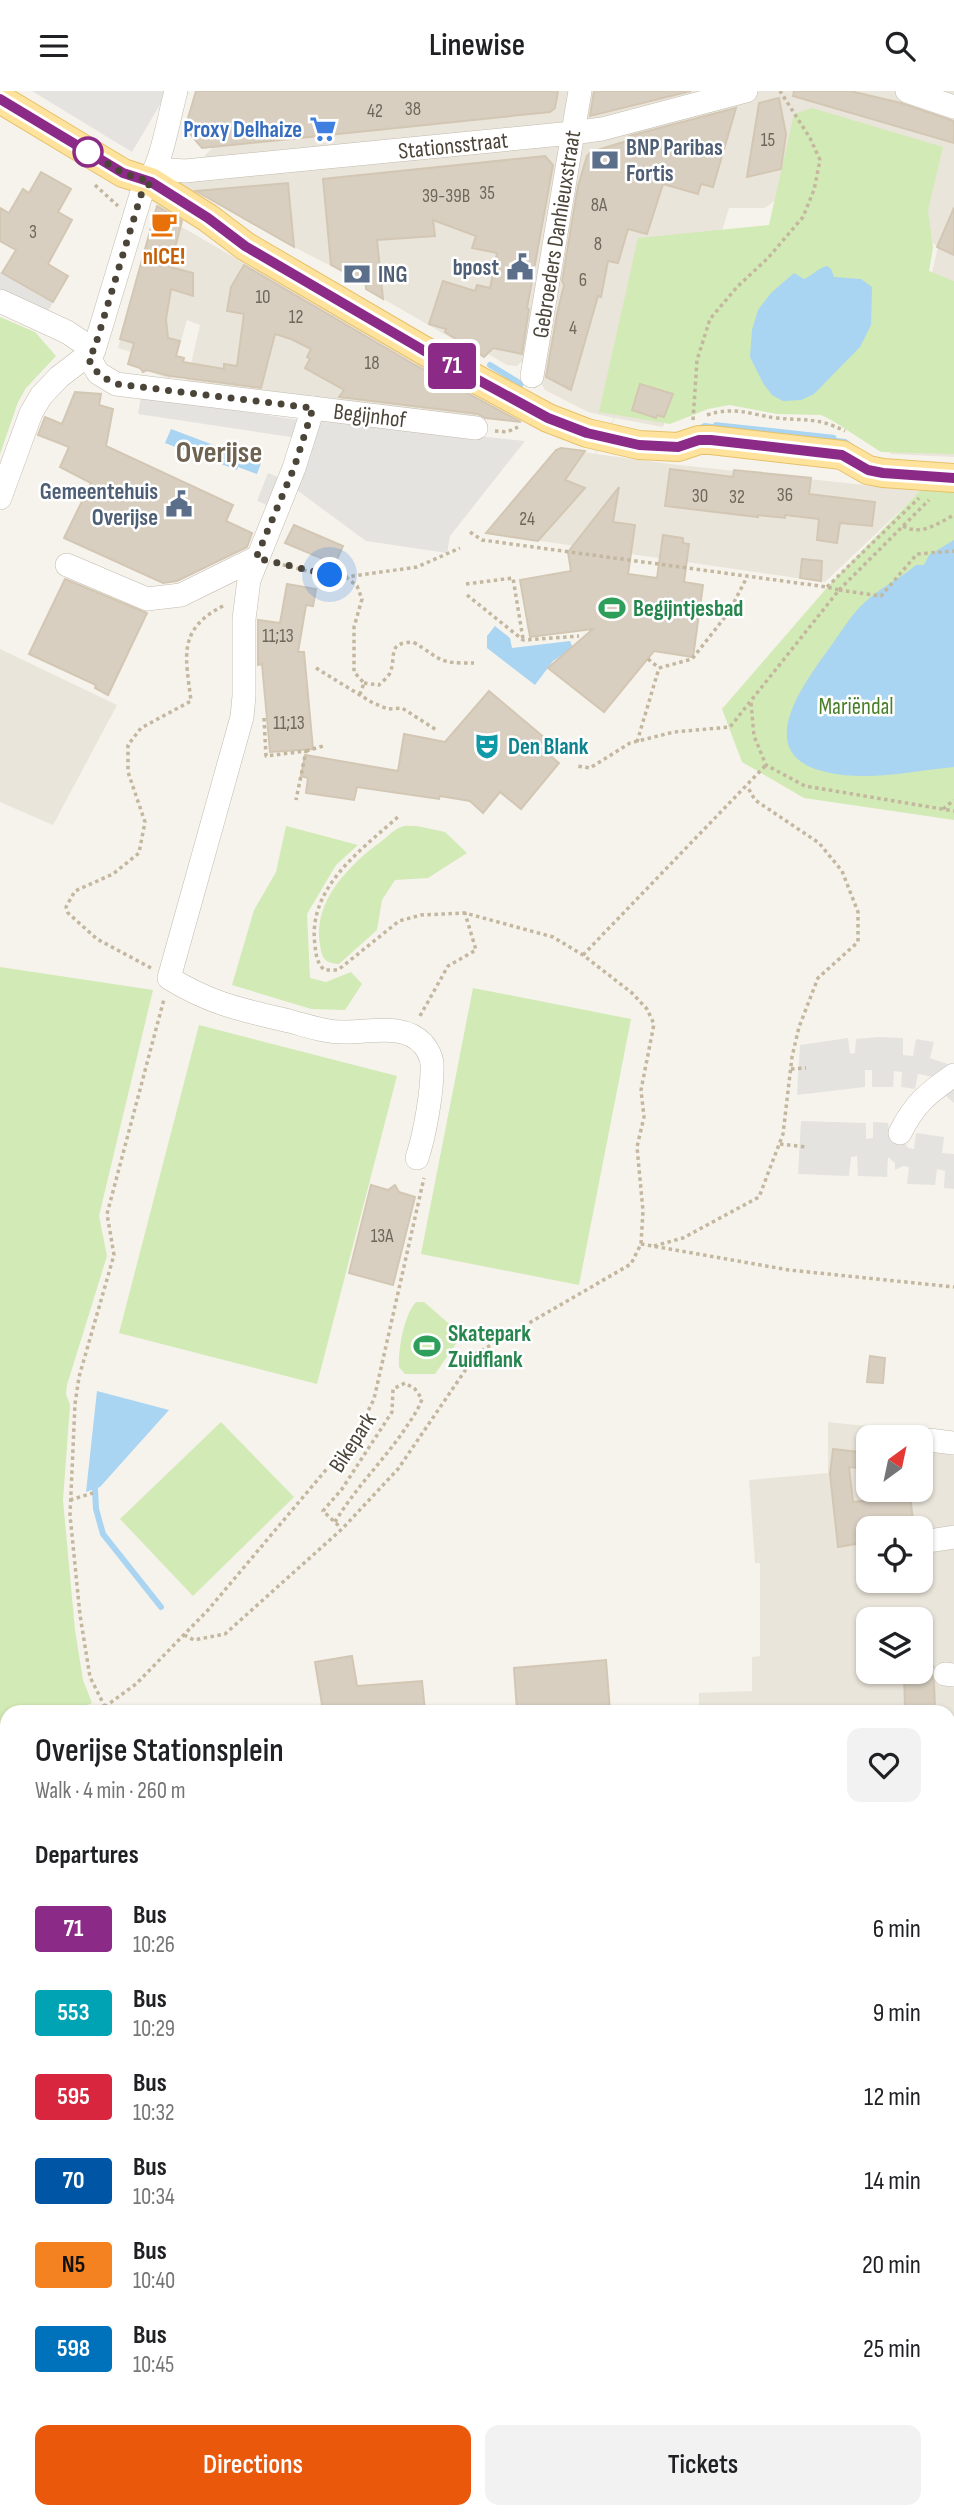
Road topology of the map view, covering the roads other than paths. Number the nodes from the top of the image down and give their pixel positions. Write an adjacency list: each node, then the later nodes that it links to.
1 (580, 91): 7 (street, Gebroeders Danhieuxstraat)
2 (746, 91): 7 (street, Stationsstraat)
3 (907, 91): 6 (street)
4 (176, 92): 8 (street)
5 (0, 99): 8 (main road)
6 (954, 107)
7 (572, 133): 8 (street, Stationsstraat); 11 (street, Gebroeders Danhieuxstraat)
8 (153, 175): 10 (street); 14 (main road)
9 (0, 301): 10 (street, Begijnhof)
10 (91, 353): 12 (street, Begijnhof); 15 (street)
11 (533, 376)
12 (313, 408): 13 (street, Begijnhof); 16 (street)
13 (476, 428)
14 (948, 478)
15 (0, 498)
16 (256, 558): 17 (street); 20 (street)
17 (67, 565)
18 (954, 1075): 19 (street)
19 (900, 1133)
20 (417, 1159)
21 (933, 1440): 22 (street)
22 (954, 1443)
23 (954, 1537): 24 (street)
24 (933, 1540)

